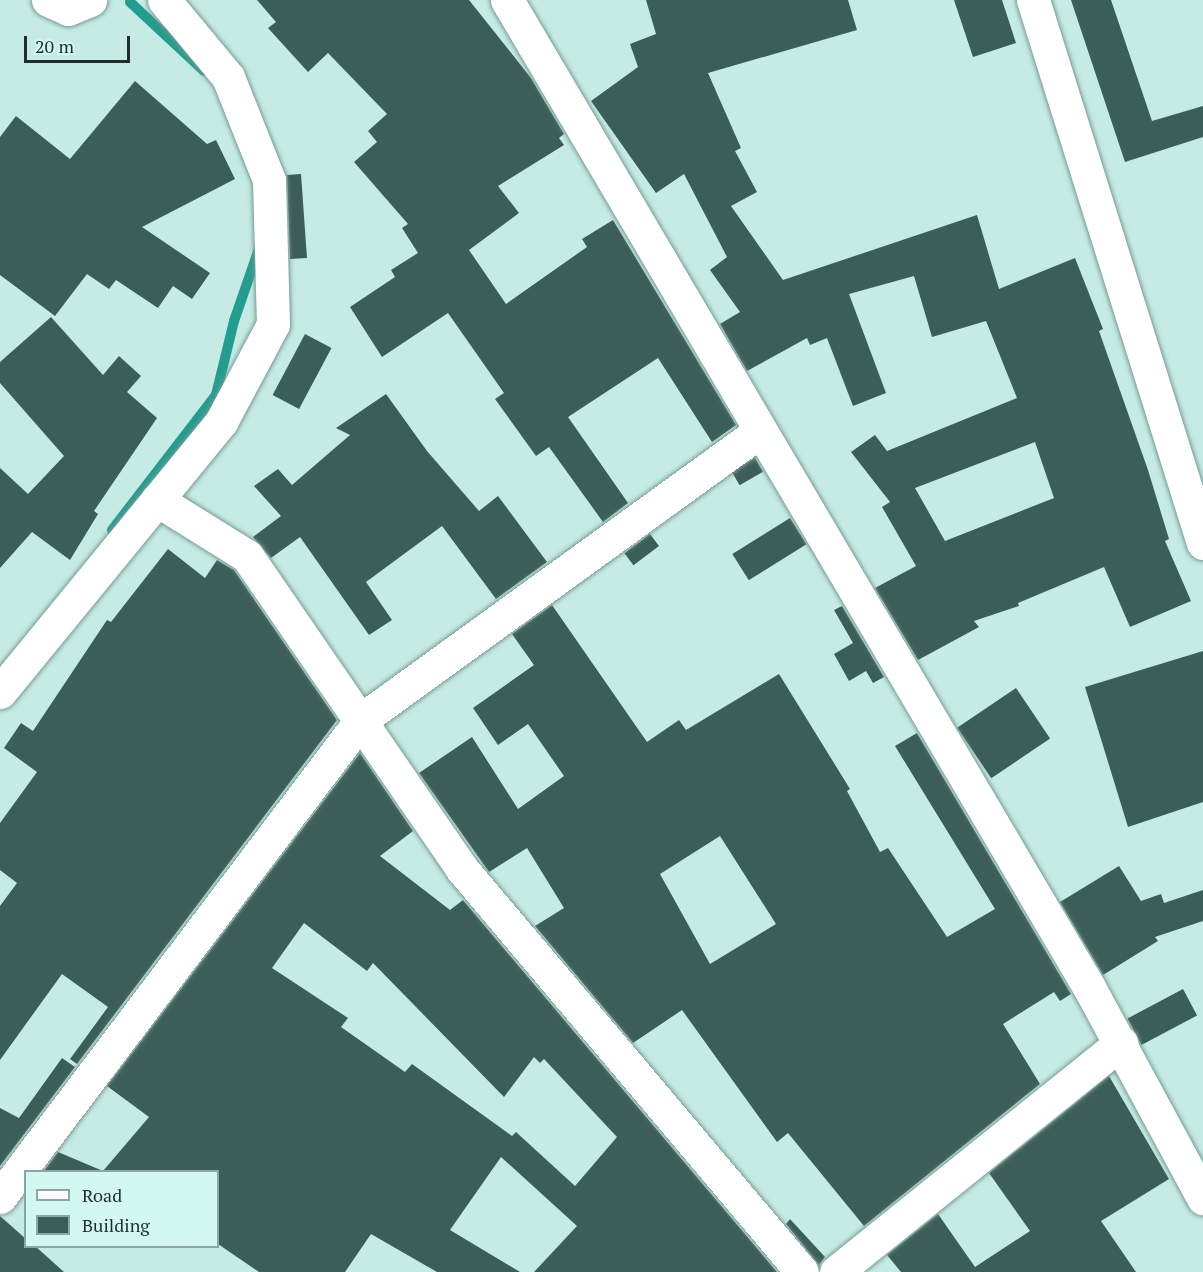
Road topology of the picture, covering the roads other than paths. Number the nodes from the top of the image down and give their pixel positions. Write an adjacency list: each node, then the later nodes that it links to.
1 (48, 0): 2 (street)
2 (90, 0)
3 (164, 0): 7 (street)
4 (507, 0): 6 (street)
5 (1033, 0): 8 (street)
6 (760, 431): 10 (street); 11 (street)
7 (157, 500): 9 (street); 10 (street)
8 (1203, 543)
9 (0, 692)
10 (360, 720): 12 (street); 14 (street)
11 (1121, 1043): 13 (street); 15 (street)
12 (0, 1197)
13 (1203, 1198)
14 (802, 1272)
15 (836, 1272)

